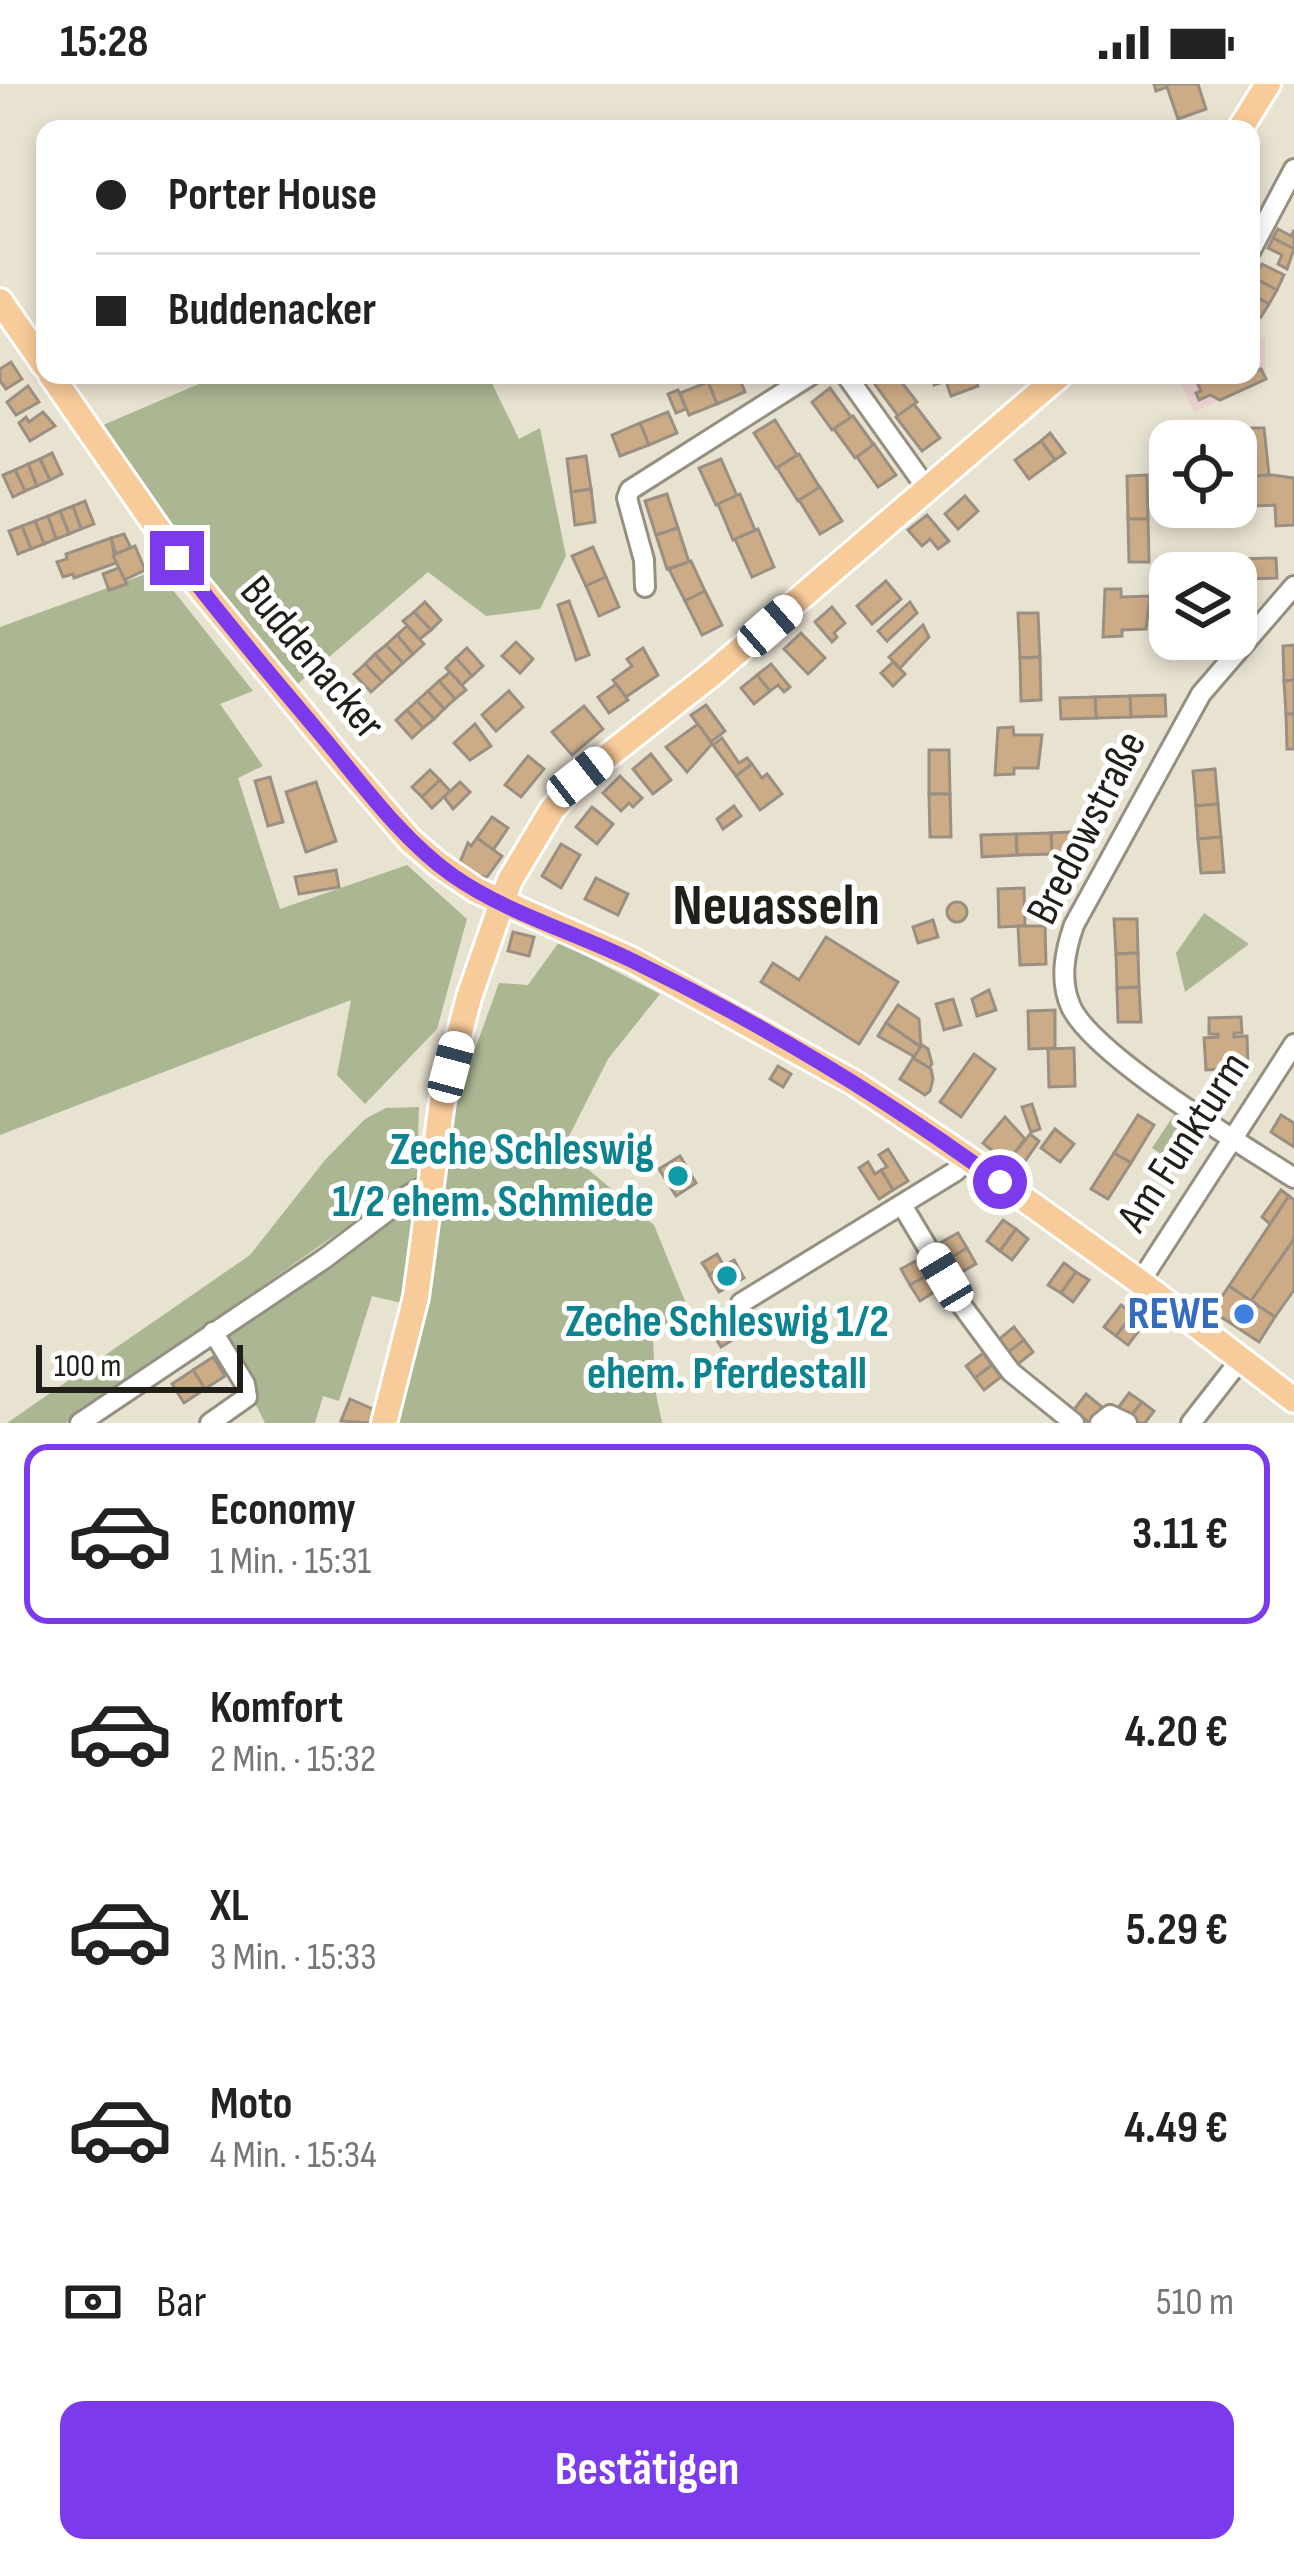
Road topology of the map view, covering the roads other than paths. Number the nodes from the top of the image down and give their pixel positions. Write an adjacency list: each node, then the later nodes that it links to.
1 (1268, 84): 2 (main road)
2 (1246, 120)
3 (1294, 169): 4 (street)
4 (1260, 233)
5 (0, 301): 6 (main road)
6 (36, 353)
7 (57, 384): 14 (main road, Buddenacker)
8 (797, 384): 13 (street)
9 (853, 384): 11 (street)
10 (1050, 384): 11 (main road)
11 (928, 490): 14 (main road)
12 (1294, 586): 16 (street, Bredowstraße)
13 (645, 587)
14 (501, 902): 17 (main road, Buddenacker); 19 (main road)
15 (1294, 1045): 16 (street, Am Funkturm)
16 (1232, 1138): 18 (street, Bredowstraße); 21 (street, Am Funkturm)
17 (967, 1158): 20 (street); 21 (main road, Buddenacker)
18 (1294, 1178)
19 (430, 1191): 23 (street); 28 (main road)
20 (902, 1204): 22 (street); 29 (street)
21 (1140, 1282): 24 (main road, Buddenacker)
22 (741, 1303)
23 (213, 1332): 26 (street); 27 (street)
24 (1241, 1359): 25 (main road, Buddenacker); 32 (street)
25 (1294, 1400)
26 (80, 1423)
27 (210, 1423)
28 (384, 1423)
29 (1074, 1423)
30 (1100, 1423): 31 (street)
31 (1127, 1423)
32 (1191, 1423)

